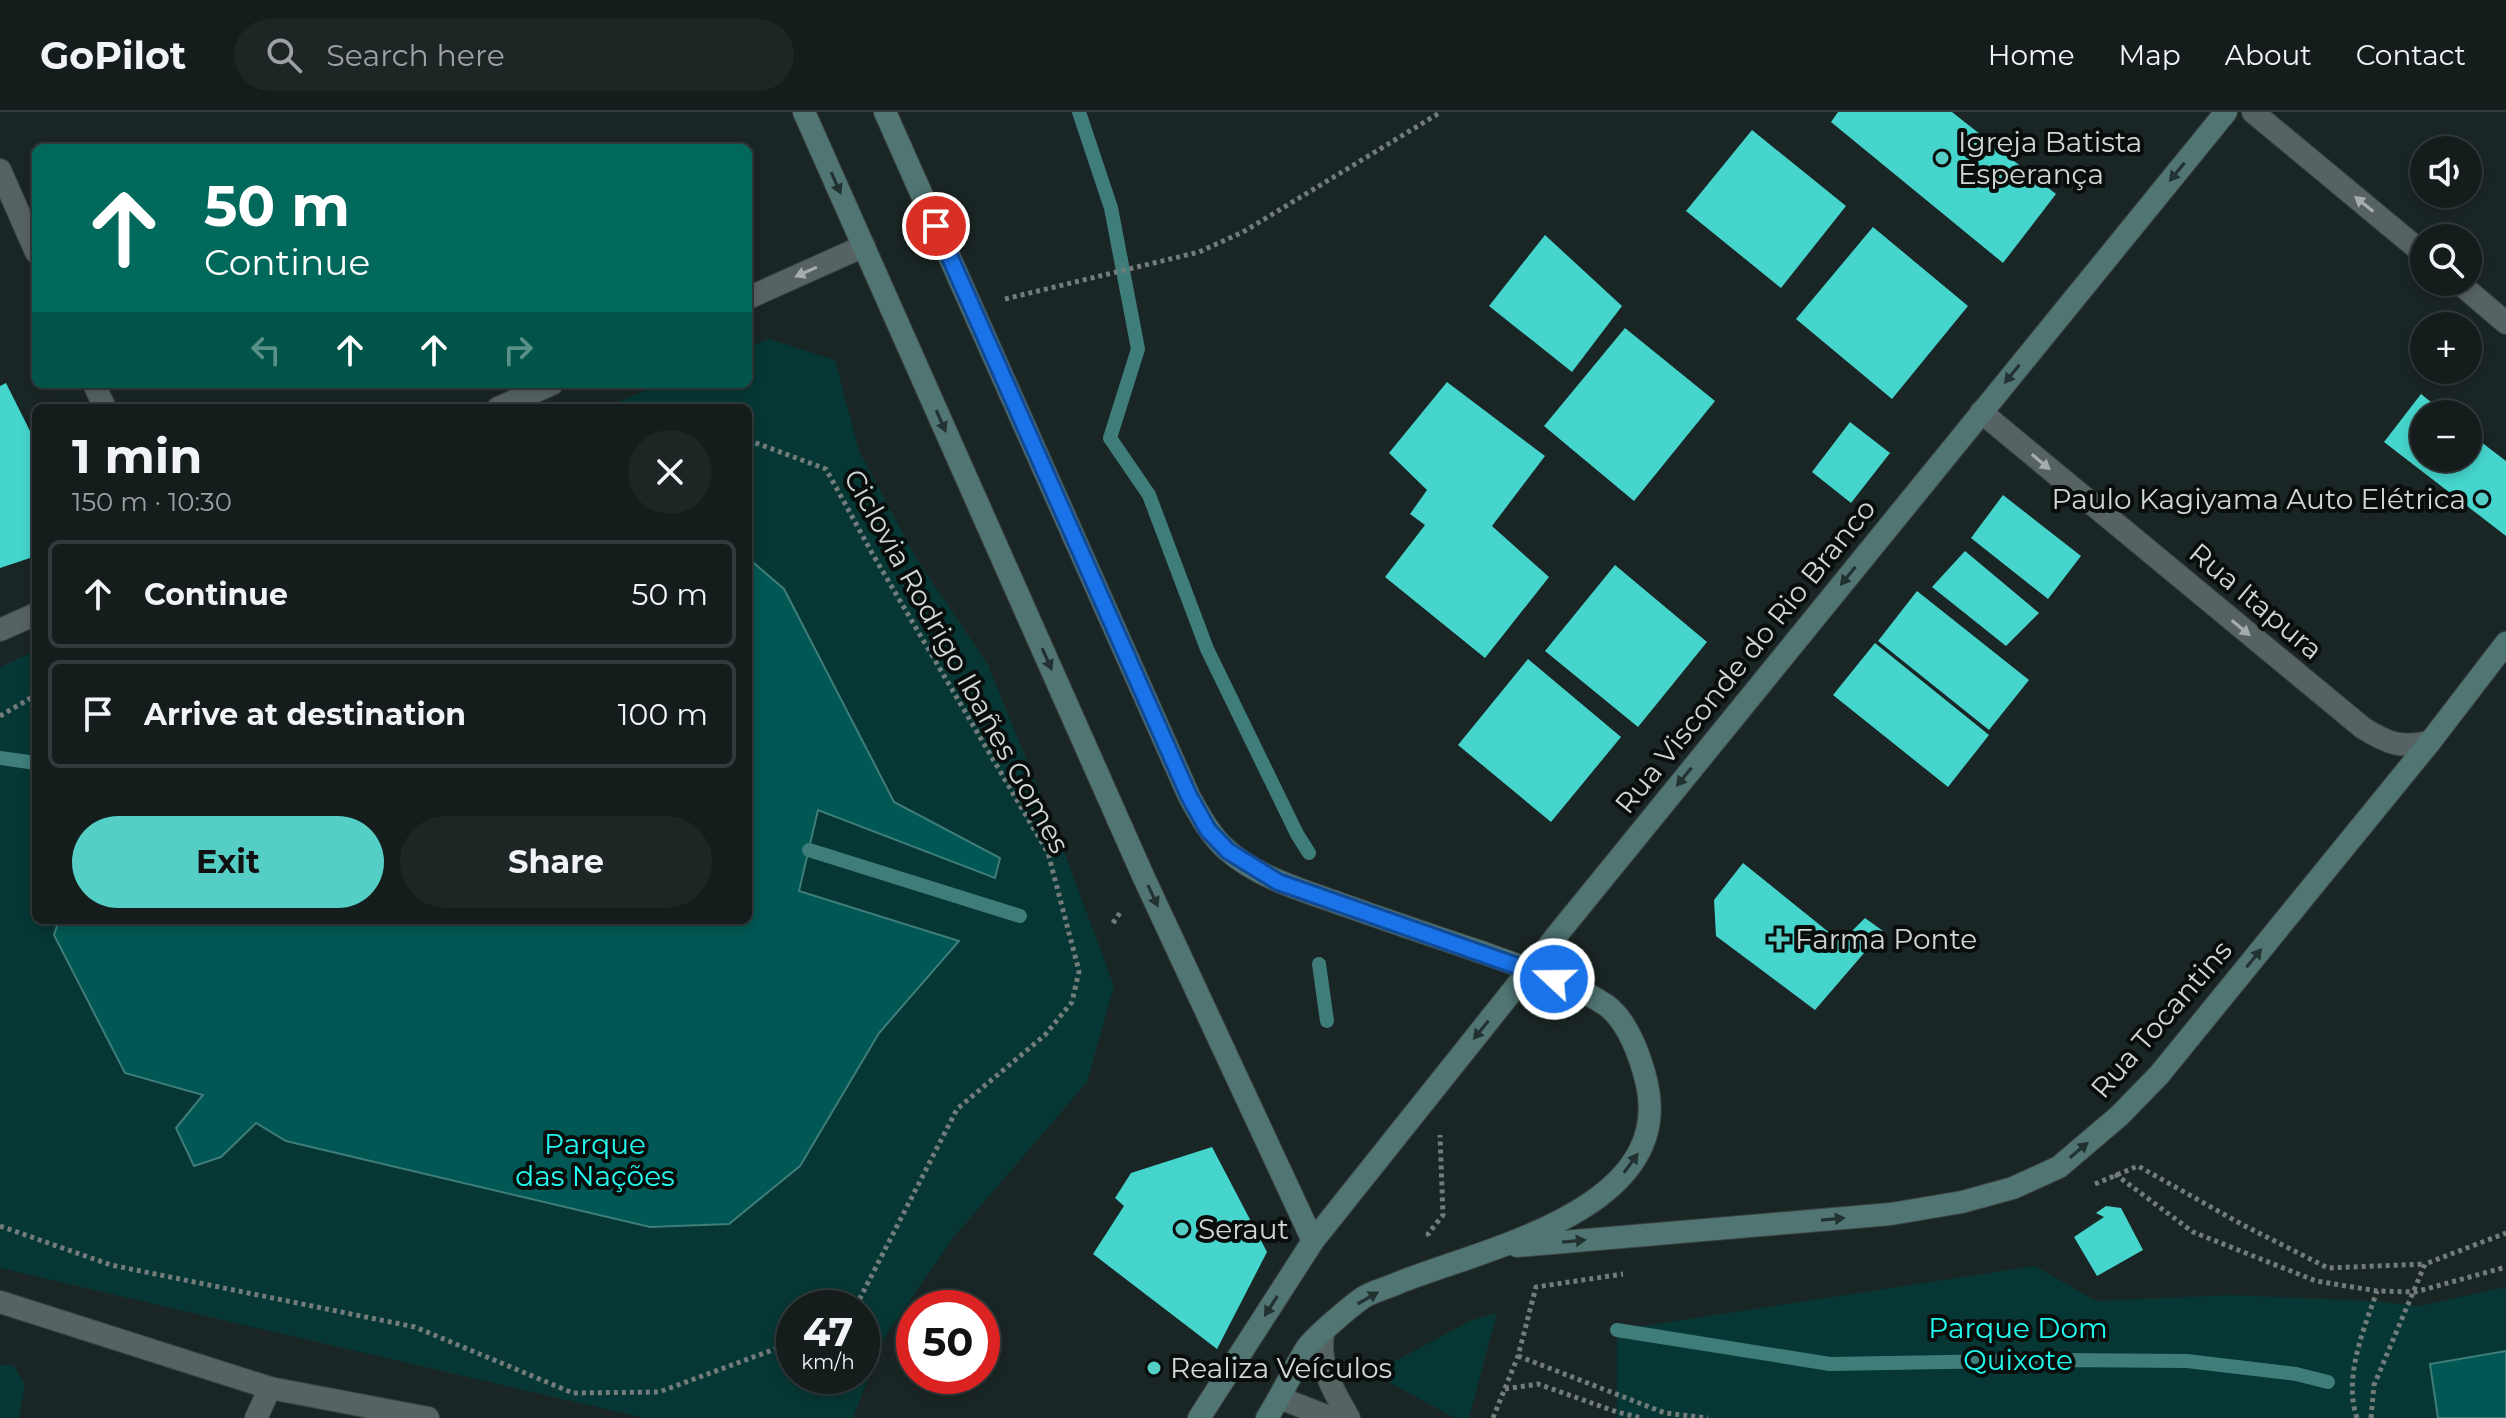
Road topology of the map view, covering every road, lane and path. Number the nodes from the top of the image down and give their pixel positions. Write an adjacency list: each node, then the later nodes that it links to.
1 (804, 112): 9 (main road, one-way to 9)
2 (885, 112): 24 (main road)
3 (1441, 112): 12 (path)
4 (2226, 112): 16 (main road, Rua Visconde do Rio Branco, one-way to 16)
5 (2253, 112): 7 (street, one-way to 5)
6 (0, 170): 8 (street)
7 (2410, 242)
8 (32, 243)
9 (864, 246): 10 (street, one-way to 10); 31 (main road, one-way to 31)
10 (752, 296)
11 (2474, 296): 13 (street)
12 (1004, 299)
13 (2506, 323)
14 (543, 388): 15 (street)
15 (507, 404)
16 (1981, 412): 23 (street, Rua Itapura, one-way to 23); 24 (main road, Rua Visconde do Rio Branco, one-way to 24)
17 (752, 441): 37 (path, Ciclovia Rodrigo Ibañes Gomes)
18 (32, 616): 19 (street)
19 (0, 630)
20 (2506, 643): 23 (main road, Rua Tocantins)
21 (32, 697): 22 (path)
22 (0, 716)
23 (2430, 742): 26 (main road, Rua Tocantins, one-way to 23)
24 (1530, 969): 25 (main road, Rua Visconde do Rio Branco, one-way to 25); 32 (main road, one-way to 24)
25 (1422, 1104): 31 (main road, Rua Visconde do Rio Branco); 34 (path)
26 (2059, 1167): 27 (path); 32 (main road, Rua Tocantins, one-way to 26)
27 (2117, 1174): 28 (path); 33 (path); 38 (path)
28 (2092, 1185)
29 (0, 1226): 42 (path)
30 (2506, 1233): 33 (path)
31 (1313, 1241): 49 (main road, Rua Visconde do Rio Branco, one-way to 49)
32 (1496, 1248): 34 (main road)
33 (2425, 1264): 39 (path)
34 (1443, 1266): 41 (main road, one-way to 34)
35 (2506, 1267): 39 (path)
36 (1629, 1273): 43 (path)
37 (864, 1290)
38 (2377, 1291): 39 (path); 56 (path)
39 (2415, 1292): 57 (path)
40 (0, 1302): 44 (street)
41 (1323, 1333): 46 (main road); 52 (street)
42 (776, 1349)
43 (1518, 1356): 45 (path); 55 (path)
44 (270, 1388): 47 (street); 48 (street)
45 (1504, 1389): 53 (path); 54 (path)
46 (1280, 1398): 50 (main road); 51 (street)
47 (256, 1418)
48 (428, 1418)
49 (1199, 1418)
50 (1267, 1418)
51 (1331, 1418)
52 (1349, 1418)
53 (1493, 1418)
54 (1642, 1418)
55 (1708, 1418)
56 (2357, 1418)
57 (2371, 1418)

